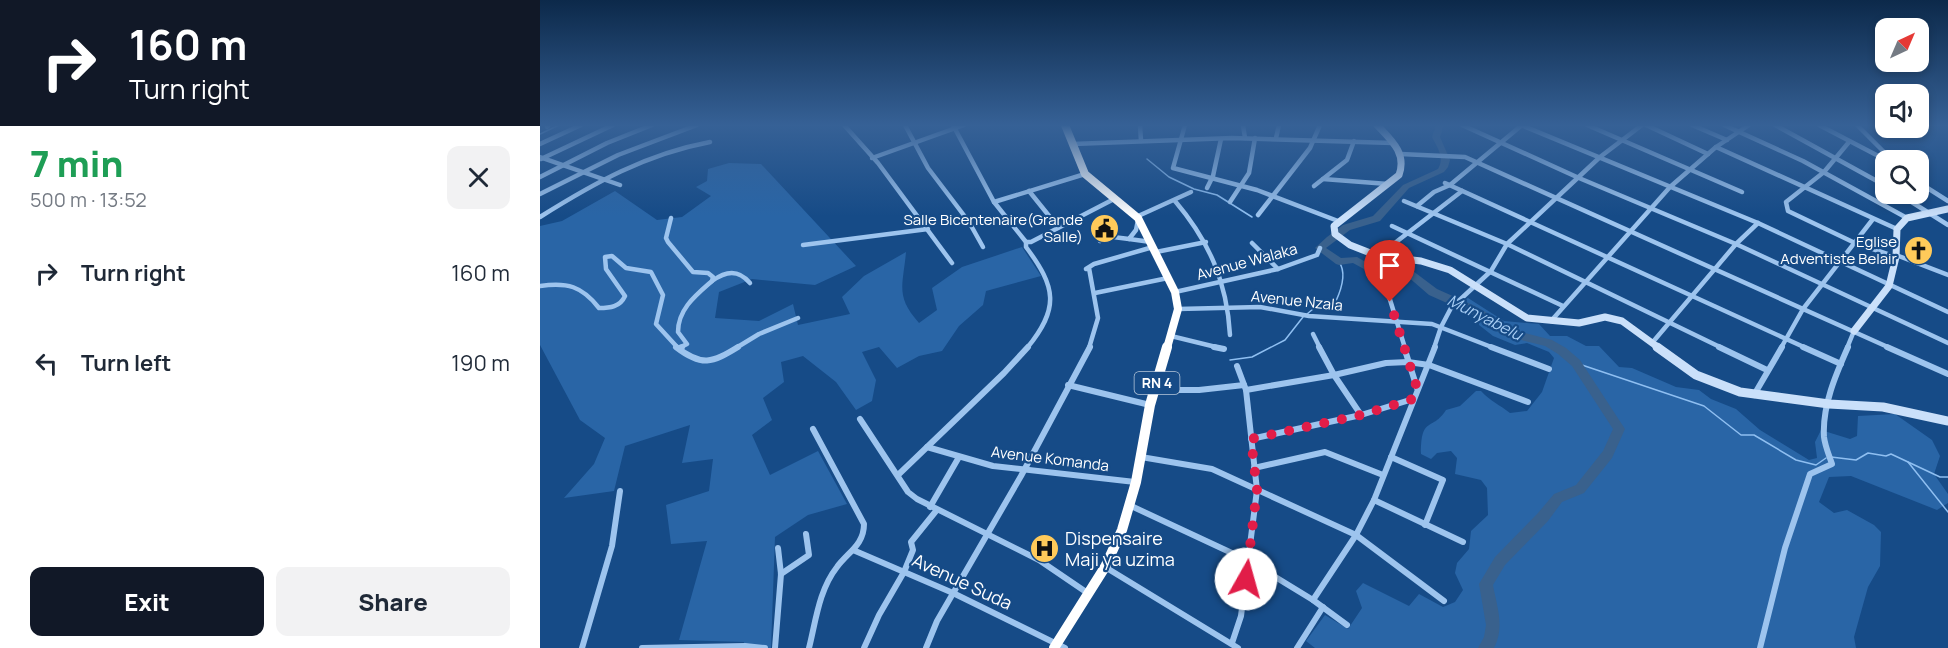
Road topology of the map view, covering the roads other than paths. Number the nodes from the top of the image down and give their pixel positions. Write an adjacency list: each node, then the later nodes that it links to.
1 (583, 155): 31 (street)
2 (615, 155): 33 (street)
3 (657, 155): 38 (street)
4 (870, 155): 29 (street)
5 (879, 155): 29 (street)
6 (921, 155): 95 (street)
7 (969, 155): 62 (street)
8 (1077, 155): 35 (highway, RN 4)
9 (1177, 155): 36 (street)
10 (1217, 155): 36 (street)
11 (1254, 155): 42 (street)
12 (1303, 155): 56 (street)
13 (1349, 155): 40 (street)
14 (1401, 155): 43 (street)
15 (1418, 155): 16 (street)
16 (1453, 155)
17 (1456, 155): 30 (street)
18 (1484, 155): 30 (street)
19 (1530, 155): 39 (street)
20 (1596, 155): 26 (street)
21 (1658, 155): 32 (street)
22 (1706, 155): 32 (street)
23 (1734, 155): 48 (street)
24 (1789, 155): 34 (street)
25 (1833, 155): 27 (street)
26 (1600, 157): 39 (street); 47 (street)
27 (1836, 157): 34 (street); 41 (street)
28 (541, 158): 31 (street)
29 (872, 158): 82 (street)
30 (1476, 162): 44 (street); 58 (street)
31 (564, 165): 33 (street); 37 (street)
32 (1689, 169): 47 (street); 54 (street)
33 (583, 171): 38 (street); 55 (street)
34 (1824, 172): 48 (street); 74 (street)
35 (1085, 174): 51 (street); 57 (highway, RN 4)
36 (1213, 176): 42 (street); 49 (street)
37 (540, 177)
38 (602, 178): 45 (street); 71 (street)
39 (1579, 178): 58 (street); 66 (street)
40 (1323, 179): 43 (street); 46 (street)
41 (1875, 180)
42 (1244, 184): 56 (street); 63 (street)
43 (1388, 184): 76 (street)
44 (1448, 184): 52 (street); 65 (street)
45 (620, 185)
46 (1314, 186)
47 (1670, 187): 66 (street); 78 (street)
48 (1805, 187): 75 (street); 91 (street)
49 (1207, 189)
50 (1929, 189): 61 (street)
51 (1029, 191): 62 (street); 81 (street)
52 (1462, 191): 68 (street); 77 (street)
53 (1191, 192): 59 (street)
54 (1742, 192)
55 (540, 194)
56 (1275, 194): 70 (street); 76 (street)
57 (1114, 199): 72 (highway, RN 4); 81 (street)
58 (1557, 200): 77 (street); 84 (street)
59 (1174, 201): 72 (street); 89 (street)
60 (1404, 201): 65 (street)
61 (1948, 201)
62 (994, 202): 88 (street)
63 (1230, 202)
64 (1916, 204): 69 (street)
65 (1417, 206): 68 (street)
66 (1653, 209): 84 (street); 94 (street)
67 (1948, 209): 69 (street)
68 (1434, 212): 85 (street); 93 (street)
69 (1930, 212): 74 (street); 79 (street)
70 (1258, 215)
71 (540, 217)
72 (1137, 217): 86 (street); 96 (highway, RN 4)
73 (671, 218): 108 (street)
74 (1907, 218): 83 (street)
75 (1873, 219): 83 (street); 91 (street)
76 (1338, 221): 98 (street)
77 (1532, 222): 93 (street); 100 (street)
78 (1758, 223): 94 (street); 101 (street)
79 (1948, 225)
80 (1392, 226): 85 (street)
81 (1058, 227): 88 (street)
82 (928, 229): 92 (street); 102 (street)
83 (1897, 229): 99 (street)
84 (1630, 232): 100 (street); 104 (street)
85 (1408, 234): 98 (street); 105 (street)
86 (1129, 239): 87 (street); 96 (street)
87 (1100, 241)
88 (1026, 242): 162 (street)
89 (1206, 242): 96 (street); 109 (street)
90 (1252, 243): 103 (street)
91 (1855, 243): 99 (street); 101 (street)
92 (802, 244)
93 (1507, 244): 105 (street); 111 (street)
94 (1736, 244): 104 (street); 113 (street)
95 (983, 247)
96 (1154, 247): 107 (highway, RN 4); 118 (street)
97 (1320, 248): 103 (street, Avenue Walaka)
98 (1378, 256): 114 (street)
99 (1896, 256): 106 (street); 116 (street)
100 (1607, 257): 111 (street); 119 (street)
101 (1839, 262): 113 (street); 116 (street)
102 (952, 263)
103 (1278, 269): 109 (street, Avenue Walaka)
104 (1714, 270): 119 (street); 124 (street)
105 (1491, 271): 114 (street); 120 (street)
106 (1948, 275)
107 (1168, 278): 117 (highway, RN 4); 118 (street)
108 (712, 281): 112 (street); 138 (street)
109 (1224, 282): 117 (street, Avenue Walaka); 121 (street)
110 (1392, 282): 129 (street)
111 (1584, 282): 120 (street); 128 (street)
112 (750, 283)
113 (1822, 284): 122 (street); 124 (street)
114 (1475, 285): 127 (street); 130 (street)
115 (540, 286): 138 (street)
116 (1889, 286): 122 (street); 125 (street)
117 (1175, 292): 123 (highway, RN 4)
118 (1095, 293): 148 (street)
119 (1692, 296): 128 (street); 135 (street)
120 (1563, 306): 127 (street)
121 (1230, 308): 123 (street, Avenue Nzala); 129 (street, Avenue Nzala); 133 (street)
122 (1873, 308): 131 (street); 137 (street)
123 (1178, 309): 134 (highway, RN 4)
124 (1803, 309): 131 (street); 135 (street)
125 (1948, 312)
126 (798, 318): 138 (street)
127 (1551, 321): 136 (street)
128 (1669, 322): 136 (street); 145 (street)
129 (1396, 323): 130 (street, Avenue Nzala); 140 (street)
130 (1441, 327): 142 (street); 144 (street, Avenue Nzala)
131 (1854, 331): 141 (street); 146 (street)
132 (1313, 334): 147 (street)
133 (1230, 335)
134 (1171, 336): 139 (street); 151 (highway, RN 4)
135 (1787, 339): 141 (street); 145 (street)
136 (1652, 343): 152 (street)
137 (1948, 343)
138 (679, 348)
139 (1224, 349)
140 (1408, 362): 142 (street); 147 (street); 150 (street)
141 (1841, 364): 155 (street)
142 (1429, 365): 150 (street); 154 (street)
143 (1237, 366): 149 (street)
144 (1549, 369)
145 (1767, 370): 152 (street)
146 (1948, 374)
147 (1334, 375): 149 (street); 157 (street)
148 (1068, 385): 156 (street); 167 (street)
149 (1245, 388): 151 (street); 161 (street)
150 (1417, 388): 153 (street)
151 (1155, 390): 156 (highway, RN 4)
152 (1754, 395): 155 (street)
153 (1413, 399): 157 (street); 165 (street)
154 (1528, 402)
155 (1829, 404): 159 (street); 204 (street)
156 (1150, 405): 164 (highway, RN 4)
157 (1361, 415): 161 (street)
158 (860, 419): 168 (street)
159 (1948, 421)
160 (813, 429): 182 (street)
161 (1251, 439): 166 (street)
162 (927, 447): 163 (street, Avenue Komanda); 168 (street)
163 (959, 457): 167 (street, Avenue Komanda); 175 (street)
164 (1139, 457): 170 (highway, RN 4); 172 (street)
165 (1391, 457): 169 (street); 176 (street)
166 (1254, 468): 169 (street); 172 (street)
167 (1025, 472): 170 (street, Avenue Komanda); 178 (street)
168 (898, 475): 175 (street)
169 (1383, 475): 173 (street)
170 (1136, 482): 174 (highway, RN 4)
171 (620, 490): 196 (street)
172 (1257, 490): 179 (street); 183 (street)
173 (1374, 500): 176 (street); 179 (street)
174 (1129, 505): 183 (street); 184 (highway, RN 4)
175 (933, 509): 178 (street); 185 (street)
176 (1425, 525): 180 (street)
177 (806, 534): 186 (street)
178 (986, 535): 187 (street); 188 (street)
179 (1356, 535): 189 (street); 190 (street)
180 (1463, 542)
181 (778, 548): 186 (street)
182 (853, 550): 185 (street, Avenue Suda); 200 (street)
183 (1249, 561): 189 (street); 195 (street)
184 (1105, 567): 188 (highway, RN 4); 195 (street)
185 (904, 572): 187 (street, Avenue Suda); 201 (street)
186 (780, 574): 199 (street)
187 (953, 593): 194 (street, Avenue Suda); 202 (street)
188 (1089, 594): 194 (highway, RN 4)
189 (1313, 600): 191 (street)
190 (1444, 601)
191 (1323, 608): 192 (street); 203 (street)
192 (1347, 625)
193 (721, 647): 197 (street); 198 (street)
194 (1059, 647)
195 (1236, 647)
196 (582, 648)
197 (642, 648)
198 (765, 648)
199 (775, 648)
200 (809, 648)
201 (864, 648)
202 (926, 648)
203 (1297, 648)
204 (1760, 648)

